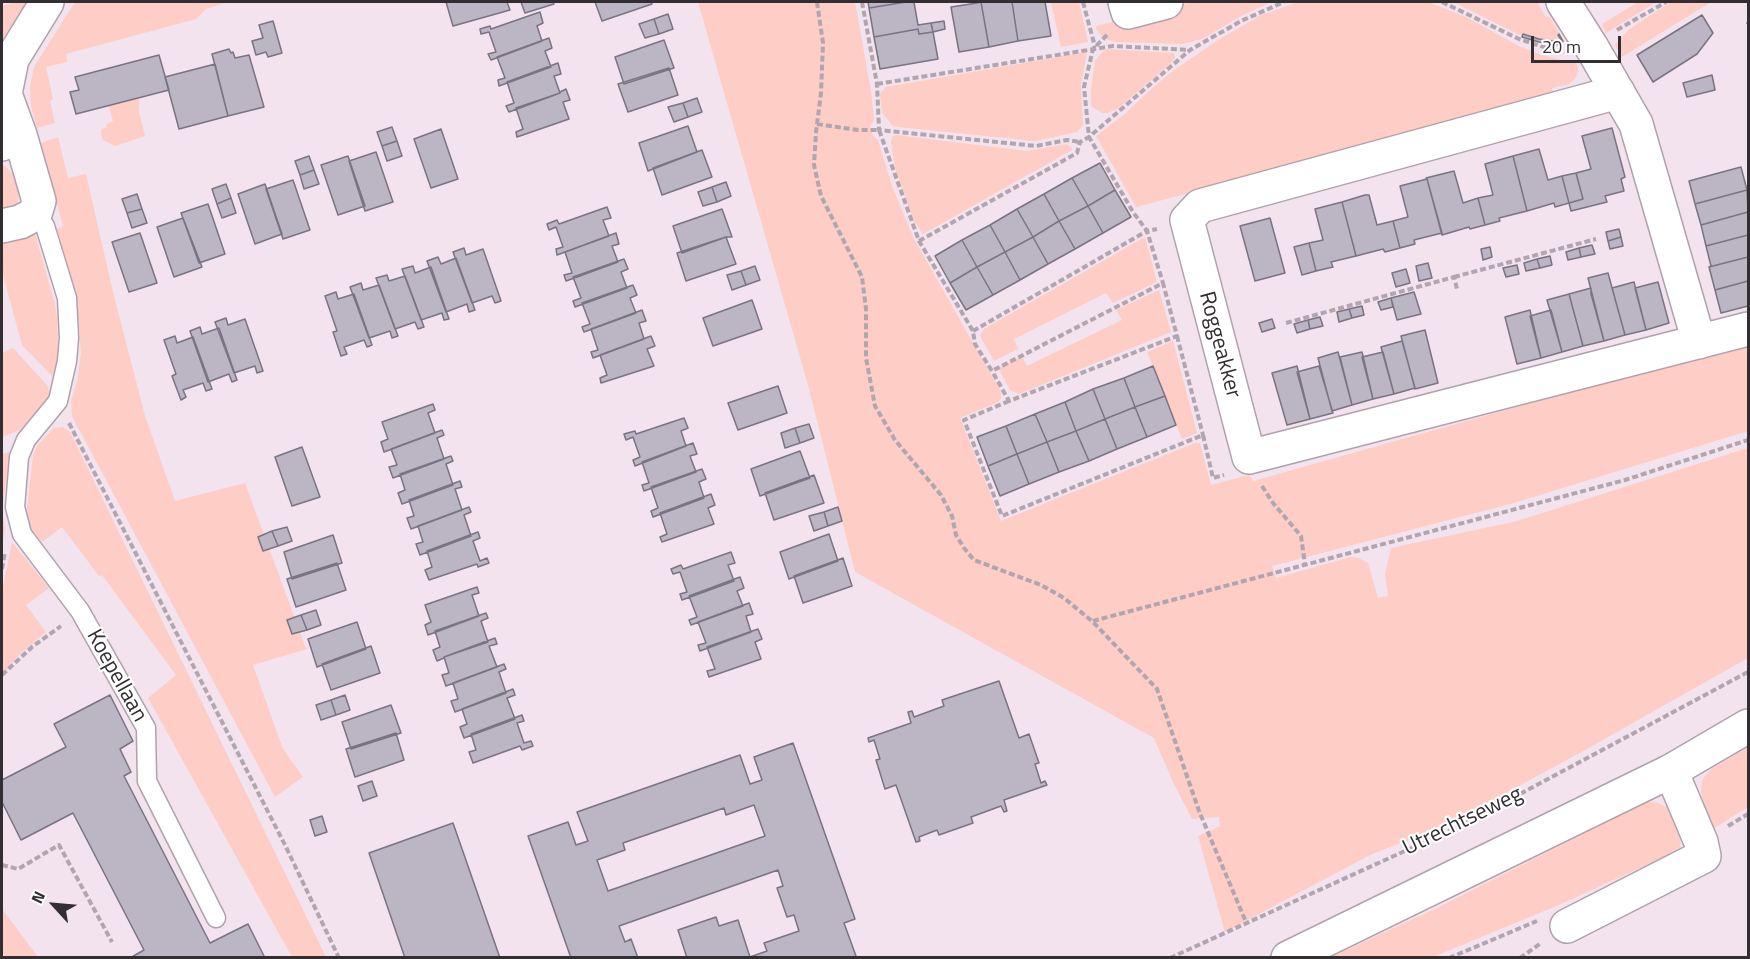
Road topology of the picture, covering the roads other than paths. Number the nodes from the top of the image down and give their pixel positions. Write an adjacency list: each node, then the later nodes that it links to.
1 (48, 2): 6 (street)
2 (1125, 2): 3 (street)
3 (1166, 2)
4 (1563, 2): 5 (street)
5 (1618, 92): 10 (street); 10 (street, Roggeakker)
6 (11, 139): 7 (street)
7 (35, 214): 8 (street); 13 (lane, Koepellaan)
8 (2, 226)
9 (1749, 328): 10 (street, Roggeakker)
10 (1699, 342)
11 (1749, 726): 12 (street, Utrechtseweg)
12 (1671, 771): 14 (street); 15 (street, Utrechtseweg)
13 (216, 918)
14 (1567, 926)
15 (1288, 957)

